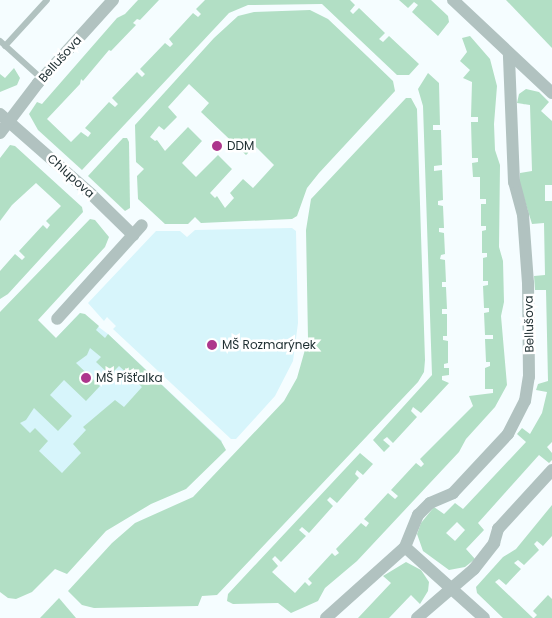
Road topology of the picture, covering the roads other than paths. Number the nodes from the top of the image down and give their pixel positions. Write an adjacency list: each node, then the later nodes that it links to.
1 (47, 0): 4 (lane)
2 (113, 0): 6 (street, Bellušova)
3 (453, 0): 5 (street)
4 (3, 44): 6 (lane)
5 (510, 55): 7 (street); 14 (street, Bellušova)
6 (42, 79): 8 (street, Bellušova)
7 (552, 93)
8 (4, 117): 9 (street, Bellušova); 11 (street, Chlupova)
9 (0, 133)
10 (142, 224): 11 (street)
11 (133, 235): 12 (street)
12 (57, 319)
13 (552, 470): 15 (street)
14 (405, 546): 15 (street); 16 (street, Bellušova)
15 (449, 587): 17 (street); 18 (street)
16 (326, 618)
17 (417, 618)
18 (484, 618)

